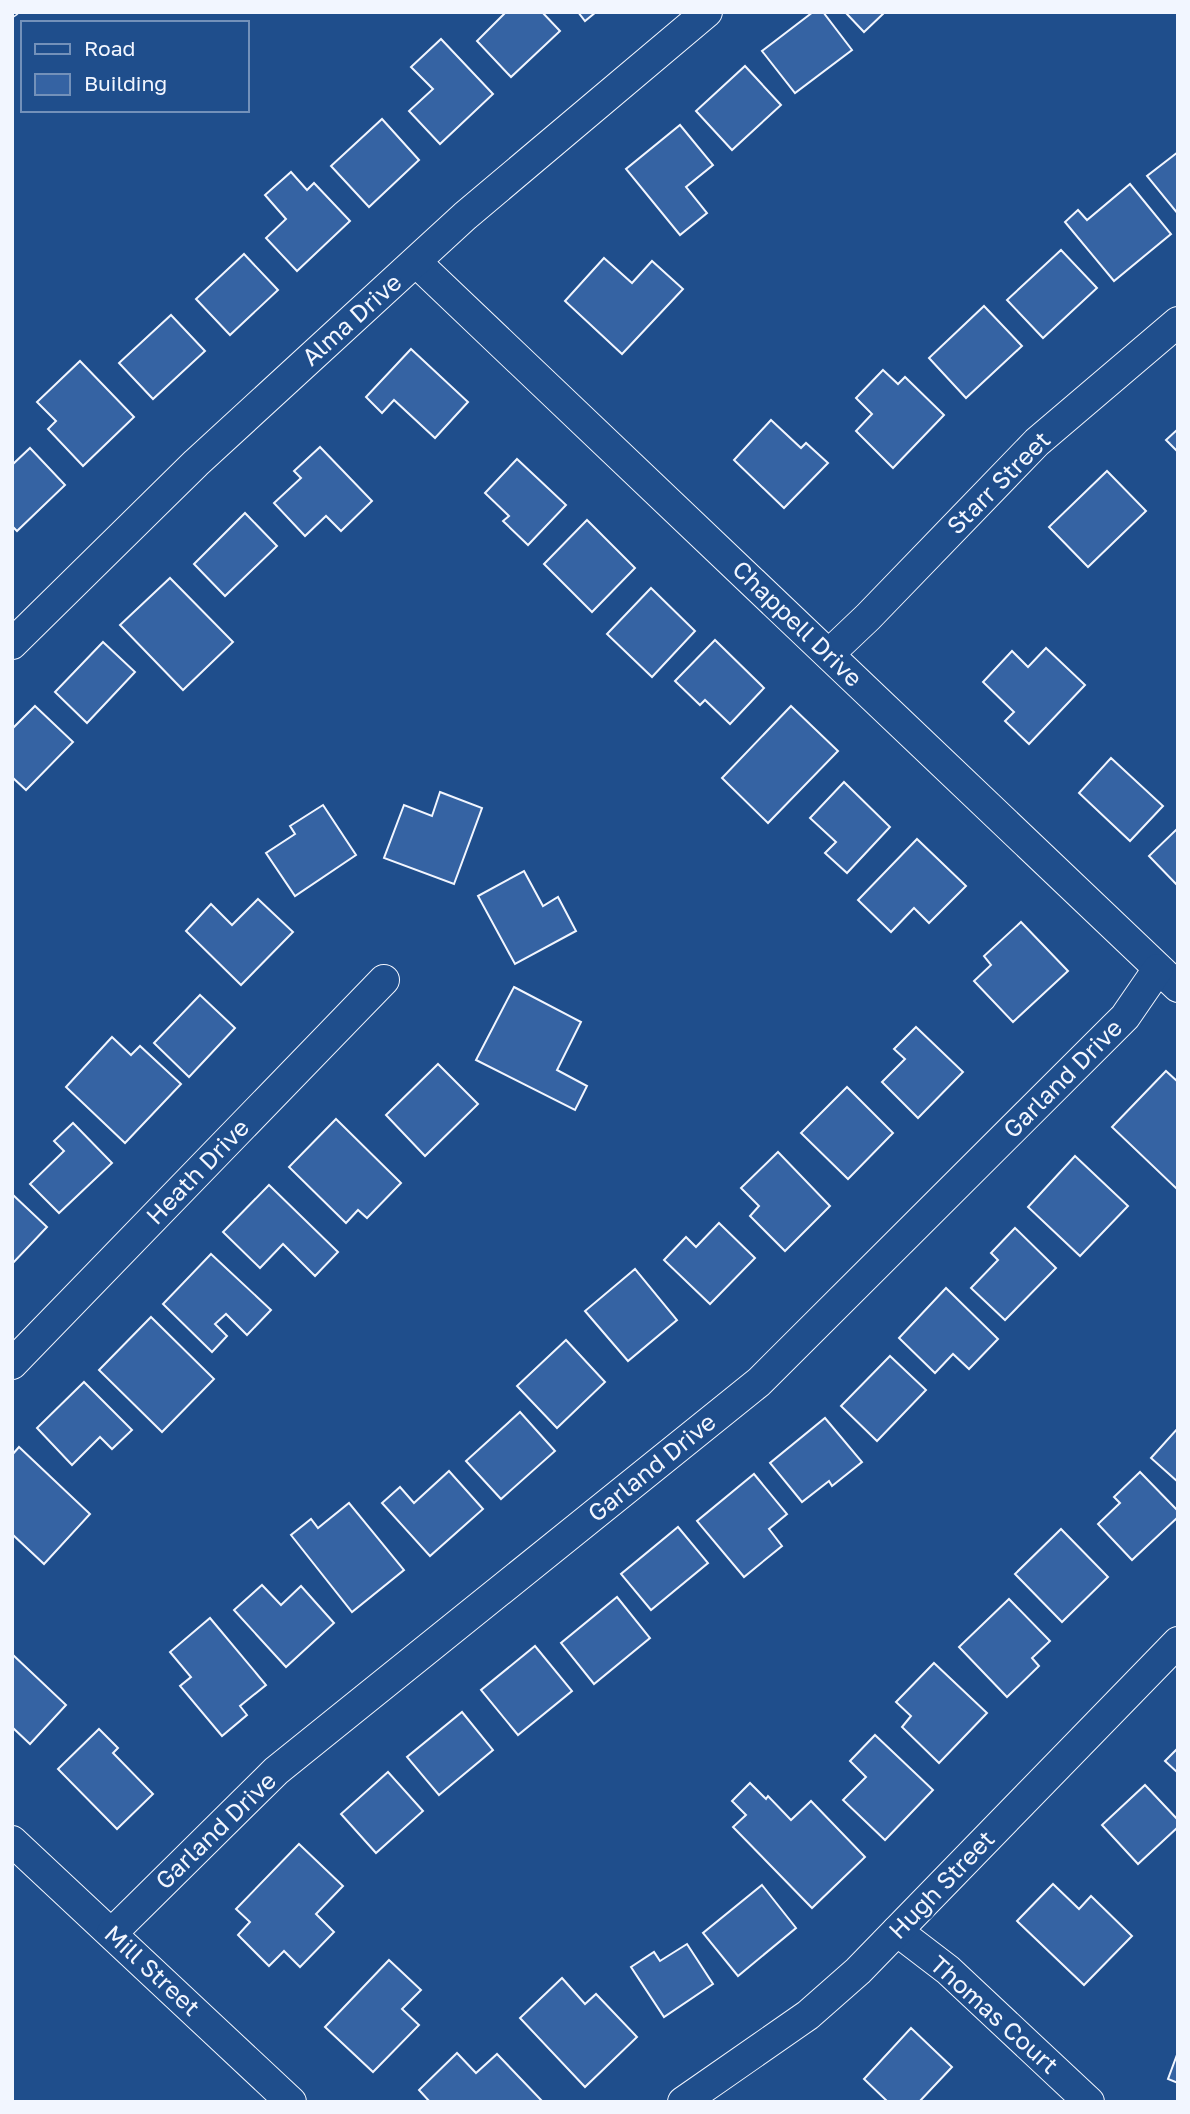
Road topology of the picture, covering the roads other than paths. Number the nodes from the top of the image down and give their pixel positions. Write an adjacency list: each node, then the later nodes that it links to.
1 (707, 12): 2 (street, Alma Drive)
2 (416, 262): 4 (street, Alma Drive); 5 (street, Chappell Drive)
3 (1178, 322): 5 (street, Starr Street)
4 (12, 644)
5 (829, 654): 6 (street, Chappell Drive)
6 (1168, 978): 12 (street, Garland Drive)
7 (384, 980): 8 (street, Heath Drive)
8 (12, 1364)
9 (1178, 1642): 11 (street, Hugh Street)
10 (12, 1841): 12 (street, Mill Street)
11 (897, 1931): 14 (street, Hugh Street); 15 (street, Thomas Court)
12 (112, 1933): 13 (street, Mill Street)
13 (291, 2102)
14 (683, 2102)
15 (1089, 2102)

